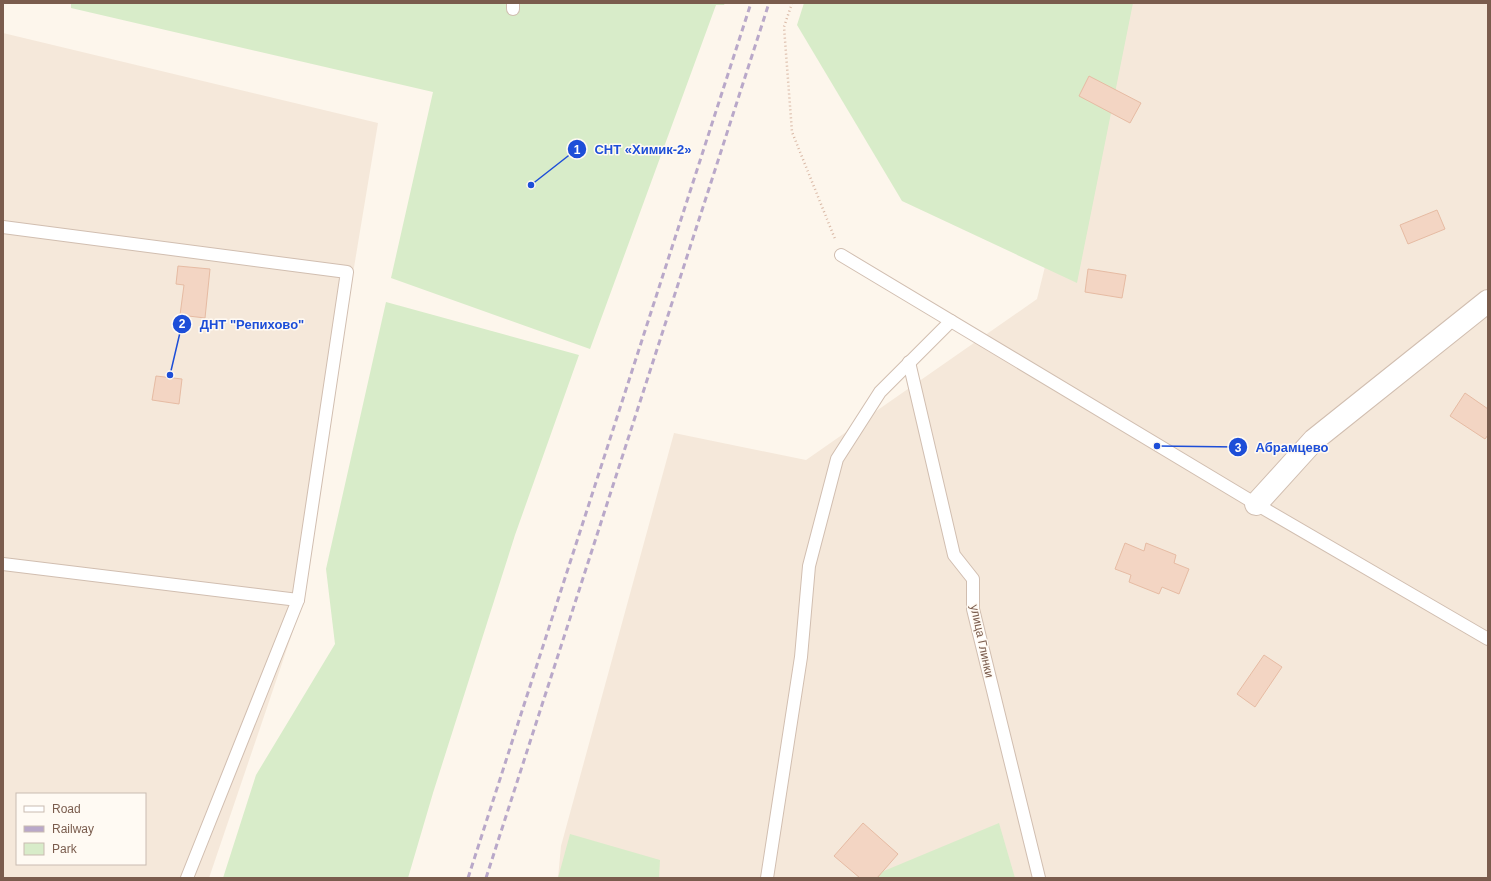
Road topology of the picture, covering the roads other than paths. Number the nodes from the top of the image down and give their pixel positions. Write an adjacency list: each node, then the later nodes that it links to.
1 (3, 227): 8 (lane)
2 (841, 255): 4 (lane)
3 (1488, 301): 6 (street)
4 (951, 321): 5 (lane); 6 (lane)
5 (909, 362): 11 (lane); 12 (lane, улица Глинки)
6 (1256, 504): 9 (lane)
7 (3, 564): 8 (lane)
8 (298, 600): 10 (lane)
9 (1488, 639)
10 (187, 878)
11 (767, 878)
12 (1039, 878)

